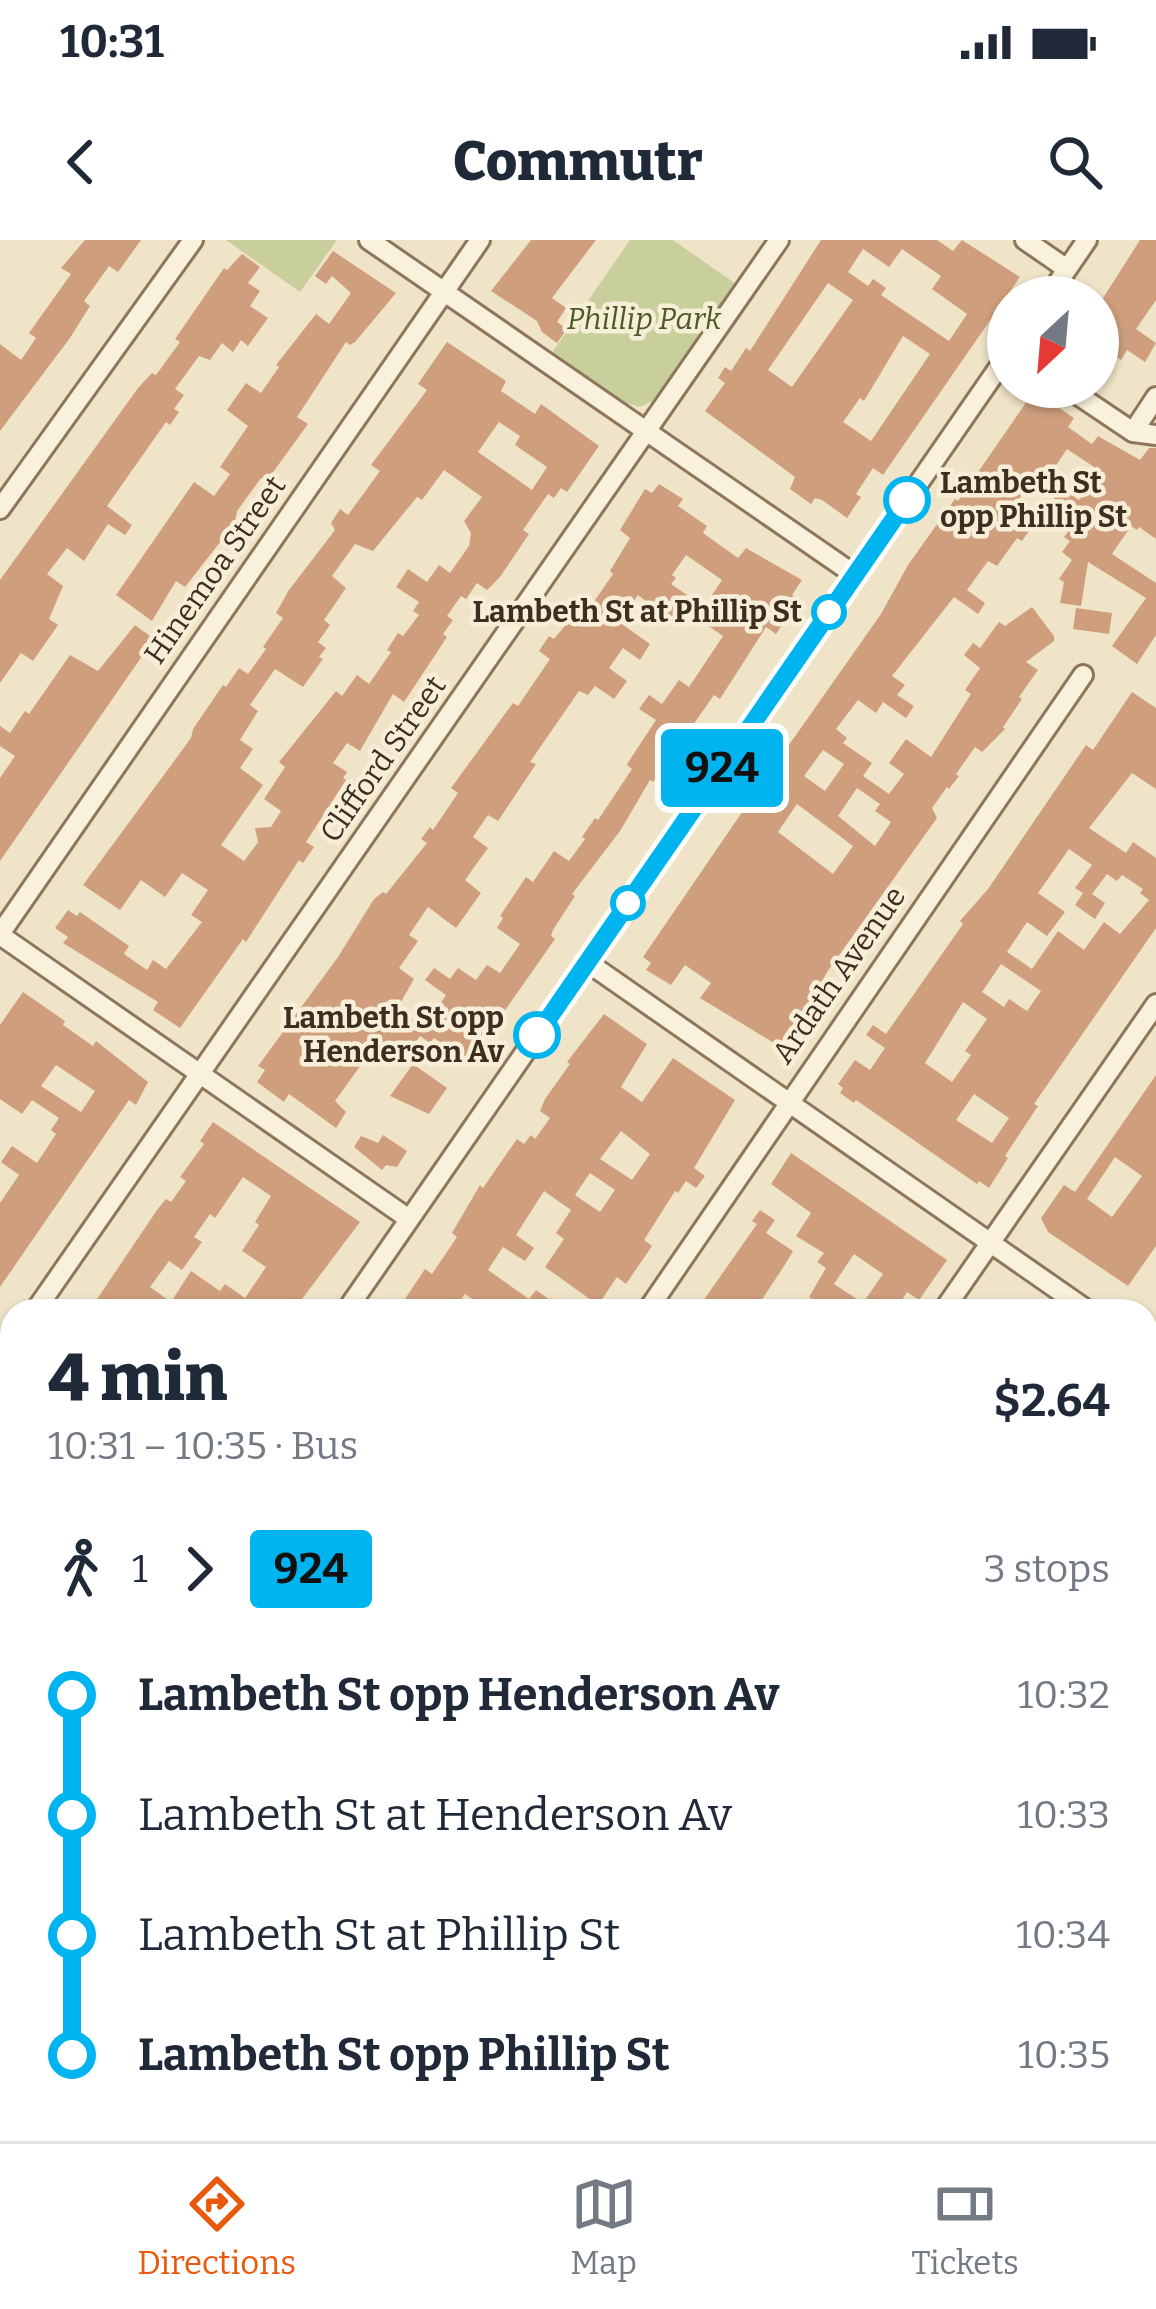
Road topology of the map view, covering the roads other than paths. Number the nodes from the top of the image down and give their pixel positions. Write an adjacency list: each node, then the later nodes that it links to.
1 (193, 240): 16 (street)
2 (369, 240): 9 (street)
3 (480, 240): 9 (street, Hinemoa Street)
4 (778, 240): 13 (street, Clifford Street)
5 (1025, 240): 7 (street)
6 (1087, 240): 7 (street)
7 (1067, 269): 8 (street)
8 (1062, 276)
9 (445, 291): 13 (street); 19 (street, Hinemoa Street)
10 (987, 384): 17 (street)
11 (1156, 397): 14 (street)
12 (1097, 408): 14 (street)
13 (646, 431): 17 (street); 22 (street, Clifford Street)
14 (1133, 432): 15 (street)
15 (1156, 435)
16 (0, 509)
17 (855, 575): 20 (street)
18 (1084, 675): 23 (street, Ardath Avenue)
19 (0, 935): 22 (street)
20 (587, 962): 23 (street); 24 (street)
21 (1156, 1004): 25 (street)
22 (200, 1074): 24 (street); 26 (street, Clifford Street)
23 (788, 1101): 25 (street); 28 (street, Ardath Avenue)
24 (410, 1219): 27 (street)
25 (991, 1242): 29 (street); 30 (street)
26 (43, 1299)
27 (354, 1299)
28 (655, 1299)
29 (951, 1299)
30 (1070, 1299)

